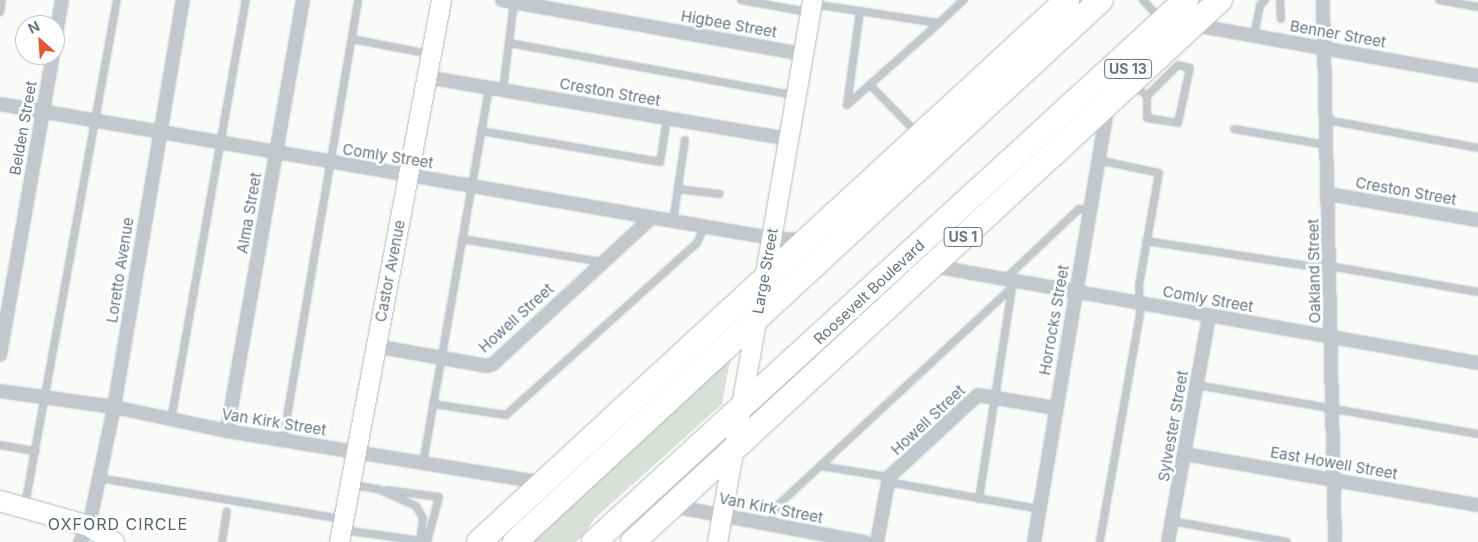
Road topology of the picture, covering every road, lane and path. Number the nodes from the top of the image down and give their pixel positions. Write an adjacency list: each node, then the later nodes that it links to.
1 (2, 0): 24 (lane)
2 (62, 0): 25 (street)
3 (117, 0): 50 (lane)
4 (183, 0): 54 (street, Loretto Avenue)
5 (246, 0): 58 (lane)
6 (303, 0): 61 (street, Alma Street)
7 (358, 0): 31 (lane)
8 (441, 0): 34 (street, Castor Avenue)
9 (741, 0): 21 (lane)
10 (964, 0): 28 (lane)
11 (1101, 0): 37 (highway)
12 (1143, 0): 27 (lane)
13 (1186, 0): 27 (highway, Roosevelt Boulevard / US 1)
14 (1220, 0): 29 (highway, Roosevelt Boulevard / US 1)
15 (1265, 0): 30 (lane)
16 (1280, 0): 26 (lane)
17 (1323, 0): 33 (street, Oakland Street)
18 (1439, 0): 22 (lane)
19 (510, 1): 32 (lane); 35 (street, Higbee Street)
20 (1059, 1): 55 (highway)
21 (811, 5): 23 (lane); 35 (street, Large Street)
22 (1478, 7)
23 (860, 11): 28 (lane); 40 (lane)
24 (0, 12)
25 (59, 15)
26 (1281, 19)
27 (1163, 21): 48 (highway, Roosevelt Boulevard / US 1)
28 (939, 23): 40 (lane)
29 (1193, 25): 30 (street, Benner Street); 42 (highway, Roosevelt Boulevard / US 1); 48 (highway, US 13)
30 (1254, 36): 33 (street, Benner Street)
31 (352, 39): 34 (lane); 63 (lane)
32 (509, 43): 43 (lane); 44 (lane)
33 (1324, 48): 38 (street, Benner Street); 51 (street, Oakland Street)
34 (431, 54): 39 (street, Castor Avenue)
35 (802, 54): 44 (street, Large Street)
36 (50, 65): 47 (street, Belden Street)
37 (1026, 68): 55 (highway); 87 (highway)
38 (1478, 76)
39 (426, 77): 41 (street, Creston Street); 64 (street, Castor Avenue)
40 (870, 85): 55 (lane)
41 (489, 88): 43 (street, Creston Street); 53 (lane)
42 (1139, 89): 42 (lane); 46 (highway, Roosevelt Boulevard / US 1)
43 (503, 90): 49 (street, Creston Street)
44 (795, 96): 56 (street, Large Street)
45 (0, 104): 47 (street, Comly Street)
46 (1108, 104): 62 (street, Horrocks Street); 79 (highway, Roosevelt Boulevard / US 1)
47 (43, 110): 50 (street, Comly Street); 90 (street, Belden Street)
48 (1062, 114): 101 (highway, Roosevelt Boulevard / US 1)
49 (667, 119): 53 (lane); 56 (street, Creston Street)
50 (96, 120): 54 (street, Comly Street); 95 (lane)
51 (1327, 120): 59 (street, Oakland Street); 60 (lane)
52 (1234, 129): 59 (lane)
53 (481, 131): 65 (lane)
54 (160, 132): 58 (street, Comly Street); 98 (street, Loretto Avenue)
55 (923, 132): 75 (highway)
56 (788, 139): 74 (street, Large Street)
57 (685, 140): 66 (lane)
58 (222, 143): 61 (street, Comly Street); 102 (lane)
59 (1328, 146): 68 (street, Oakland Street)
60 (1478, 148)
61 (276, 153): 63 (street, Comly Street); 103 (street, Alma Street)
62 (1098, 160): 69 (street, Horrocks Street); 77 (lane)
63 (330, 163): 64 (street, Comly Street); 105 (lane)
64 (408, 175): 65 (street, Comly Street); 89 (street, Castor Avenue)
65 (471, 186): 70 (street, Comly Street); 76 (lane)
66 (678, 189): 67 (lane); 72 (lane)
67 (720, 194)
68 (1329, 194): 71 (street, Creston Street); 80 (street, Oakland Street)
69 (1089, 210): 82 (lane); 83 (street, Horrocks Street)
70 (651, 218): 72 (street, Comly Street); 78 (street, Howell Street)
71 (1478, 220)
72 (673, 222): 73 (street, Comly Street)
73 (704, 227): 74 (street, Comly Street); 97 (lane)
74 (771, 238): 75 (street, Comly Street); 81 (street, Large Street)
75 (809, 238): 81 (highway)
76 (462, 239): 78 (lane); 91 (lane)
77 (1146, 241): 80 (lane); 85 (lane)
78 (602, 262): 91 (street, Howell Street)
79 (932, 266): 82 (street, Comly Street); 107 (highway, Roosevelt Boulevard / US 1)
80 (1330, 266): 84 (lane); 88 (street, Oakland Street)
81 (764, 280): 87 (street, Large Street); 116 (highway)
82 (1010, 283): 83 (street, Comly Street); 96 (lane); 112 (lane)
83 (1075, 291): 85 (street, Comly Street); 100 (street, Horrocks Street)
84 (1478, 292)
85 (1140, 304): 86 (street, Comly Street); 142 (lane)
86 (1209, 316): 88 (street, Comly Street); 93 (street, Sylvester Street)
87 (757, 317): 101 (street, Large Street); 135 (highway)
88 (1331, 337): 92 (street, Comly Street); 99 (street, Oakland Street)
89 (376, 346): 91 (street, Howell Street); 109 (street, Castor Avenue)
90 (0, 355)
91 (440, 357): 97 (lane)
92 (1478, 363)
93 (1197, 384): 99 (lane); 110 (street, Sylvester Street)
94 (0, 391): 95 (street, Van Kirk Street)
95 (46, 398): 98 (street, Van Kirk Street); 108 (lane)
96 (995, 398): 100 (street, Howell Street); 114 (street, Howell Street); 119 (lane)
97 (433, 404): 111 (lane)
98 (114, 407): 102 (street, Van Kirk Street); 113 (street, Loretto Avenue)
99 (1331, 407): 104 (lane); 115 (street, Oakland Street)
100 (1056, 408): 124 (street, Horrocks Street)
101 (740, 410): 107 (street, Large Street); 136 (highway, Roosevelt Boulevard / US 1)
102 (170, 421): 103 (street, Van Kirk Street)
103 (227, 431): 105 (street, Van Kirk Street)
104 (1478, 434)
105 (284, 440): 109 (street, Van Kirk Street)
106 (0, 445): 108 (lane)
107 (734, 449): 122 (highway, Roosevelt Boulevard / US 1); 126 (street, Large Street)
108 (35, 451): 123 (lane)
109 (355, 452): 111 (street, Van Kirk Street); 117 (street, Castor Avenue)
110 (1185, 454): 115 (street, East Howell Street); 127 (street, Sylvester Street)
111 (423, 463): 116 (street, Van Kirk Street)
112 (820, 466): 114 (lane); 128 (lane)
113 (99, 478): 129 (lane); 130 (street, Loretto Avenue)
114 (889, 479): 119 (lane); 140 (street)
115 (1334, 480): 121 (street, East Howell Street); 145 (street, Oakland Street)
116 (543, 483): 134 (highway)
117 (349, 485): 118 (lane); 129 (street, Castor Avenue)
118 (378, 489): 133 (lane); 133 (lane)
119 (979, 499): 124 (lane)
120 (0, 501): 123 (main road)
121 (1478, 505)
122 (672, 506): 126 (street, Van Kirk Street); 137 (highway, Roosevelt Boulevard / US 1)
123 (25, 508): 130 (main road)
124 (1039, 510): 141 (street, Horrocks Street)
125 (227, 512): 132 (lane)
126 (722, 515): 128 (street, Van Kirk Street); 138 (street, Large Street)
127 (1172, 521): 143 (street, Sylvester Street); 144 (lane)
128 (771, 524): 139 (street, Van Kirk Street)
129 (341, 530): 133 (lane)
130 (85, 534): 131 (main road)
131 (114, 542)
132 (222, 542)
133 (424, 542)
134 (479, 542)
135 (515, 542)
136 (594, 542)
137 (632, 542)
138 (717, 542)
139 (865, 542)
140 (877, 542)
141 (1034, 542)
142 (1100, 542)
143 (1168, 542)
144 (1287, 542)
145 (1334, 542)

